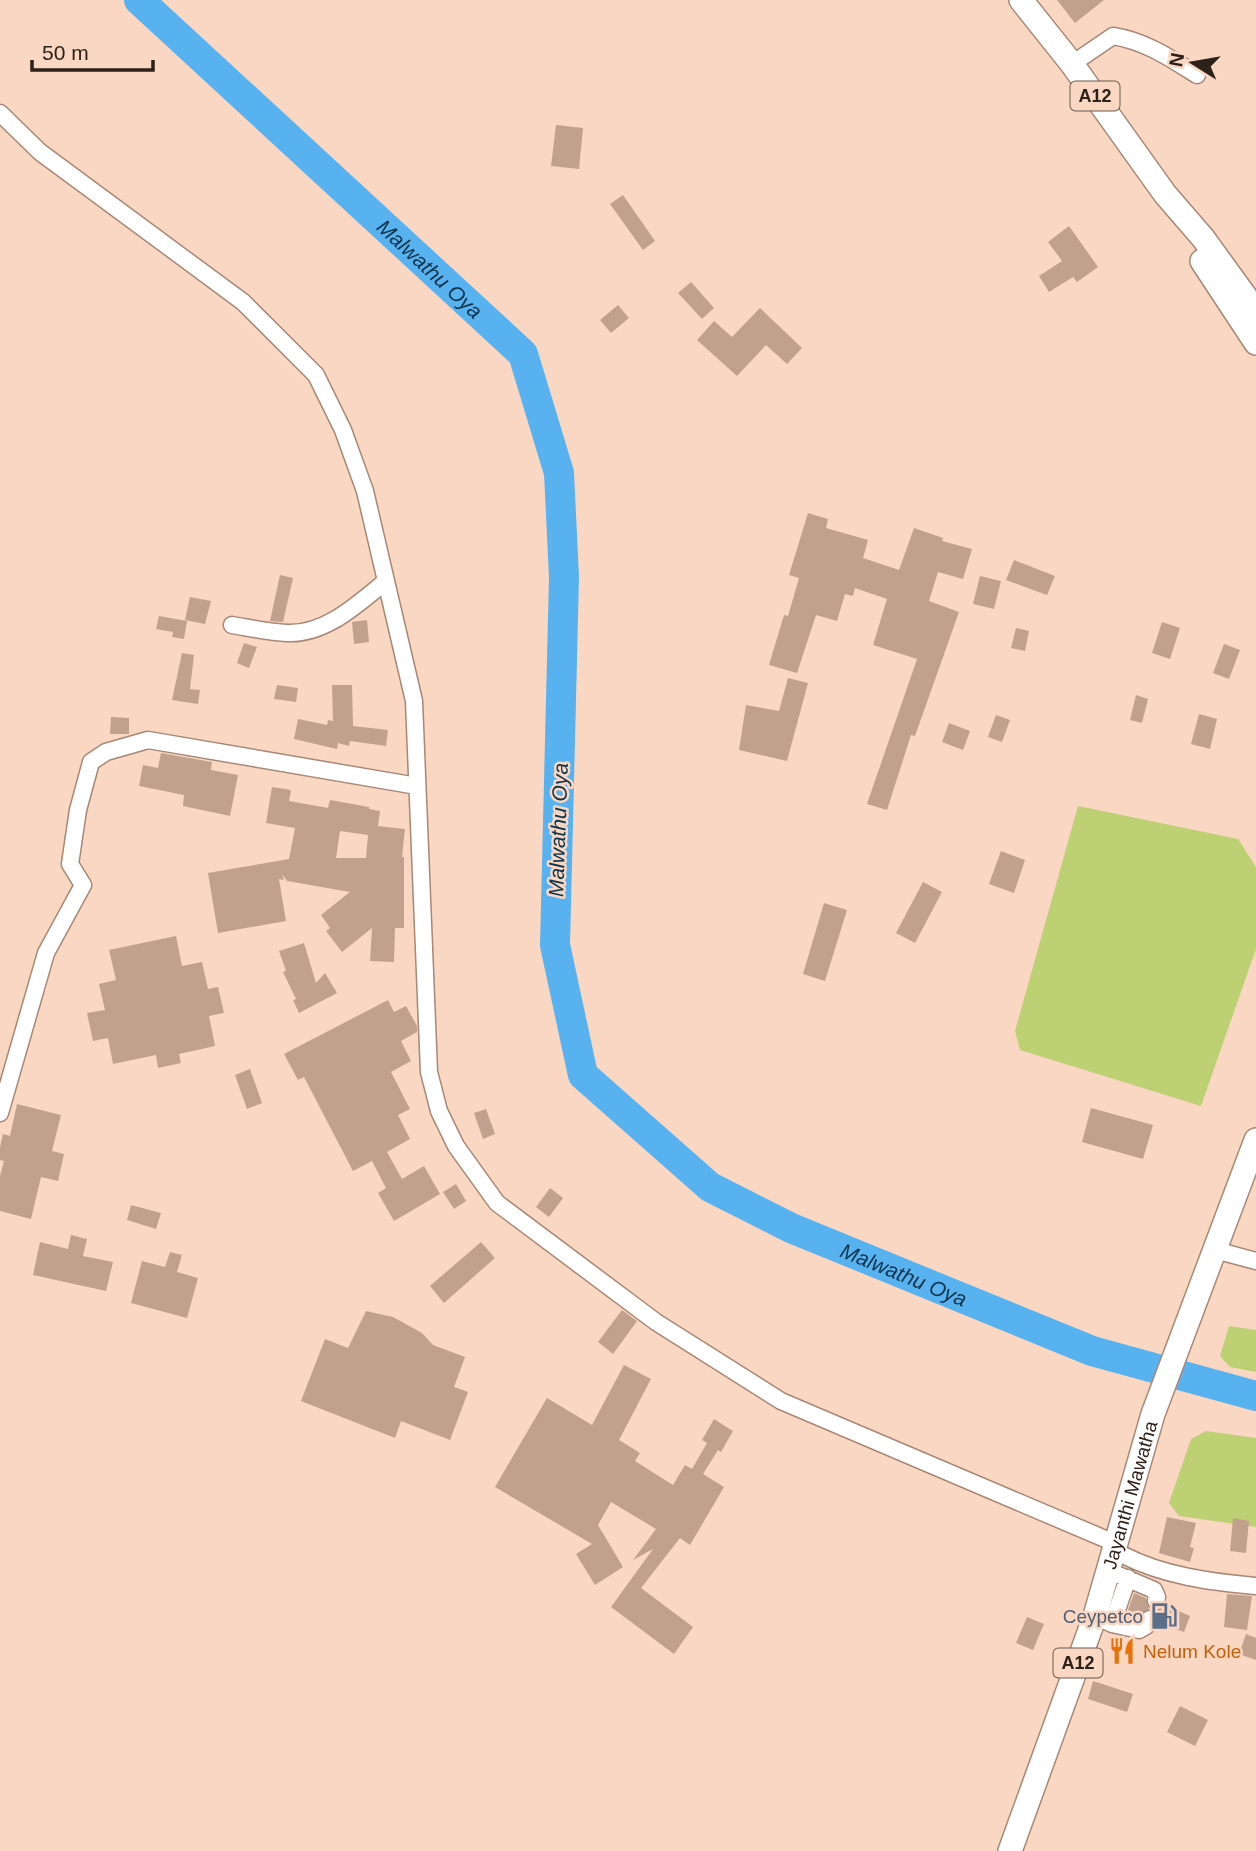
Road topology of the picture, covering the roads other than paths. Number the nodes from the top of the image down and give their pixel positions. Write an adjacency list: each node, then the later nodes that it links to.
1 (1021, 0): 2 (highway, A12)
2 (1072, 64): 3 (street); 5 (highway, A12)
3 (1196, 75)
4 (0, 113): 8 (street)
5 (1166, 194): 6 (highway, A12); 7 (highway, A12)
6 (1256, 311)
7 (1256, 343)
8 (386, 581): 9 (street); 10 (street)
9 (232, 625)
10 (417, 786): 11 (street); 15 (street)
11 (0, 1113)
12 (1256, 1140): 13 (highway, Jayanthi Mawatha / A12)
13 (1212, 1259): 14 (street); 15 (highway, Jayanthi Mawatha / A12)
14 (1256, 1261)
15 (1119, 1562): 16 (street); 17 (street); 19 (highway, Jayanthi Mawatha / A12)
16 (1256, 1586)
17 (1156, 1601)
18 (1150, 1619): 19 (street)
19 (1104, 1620): 20 (highway, Jayanthi Mawatha / A12)
20 (1010, 1851)

